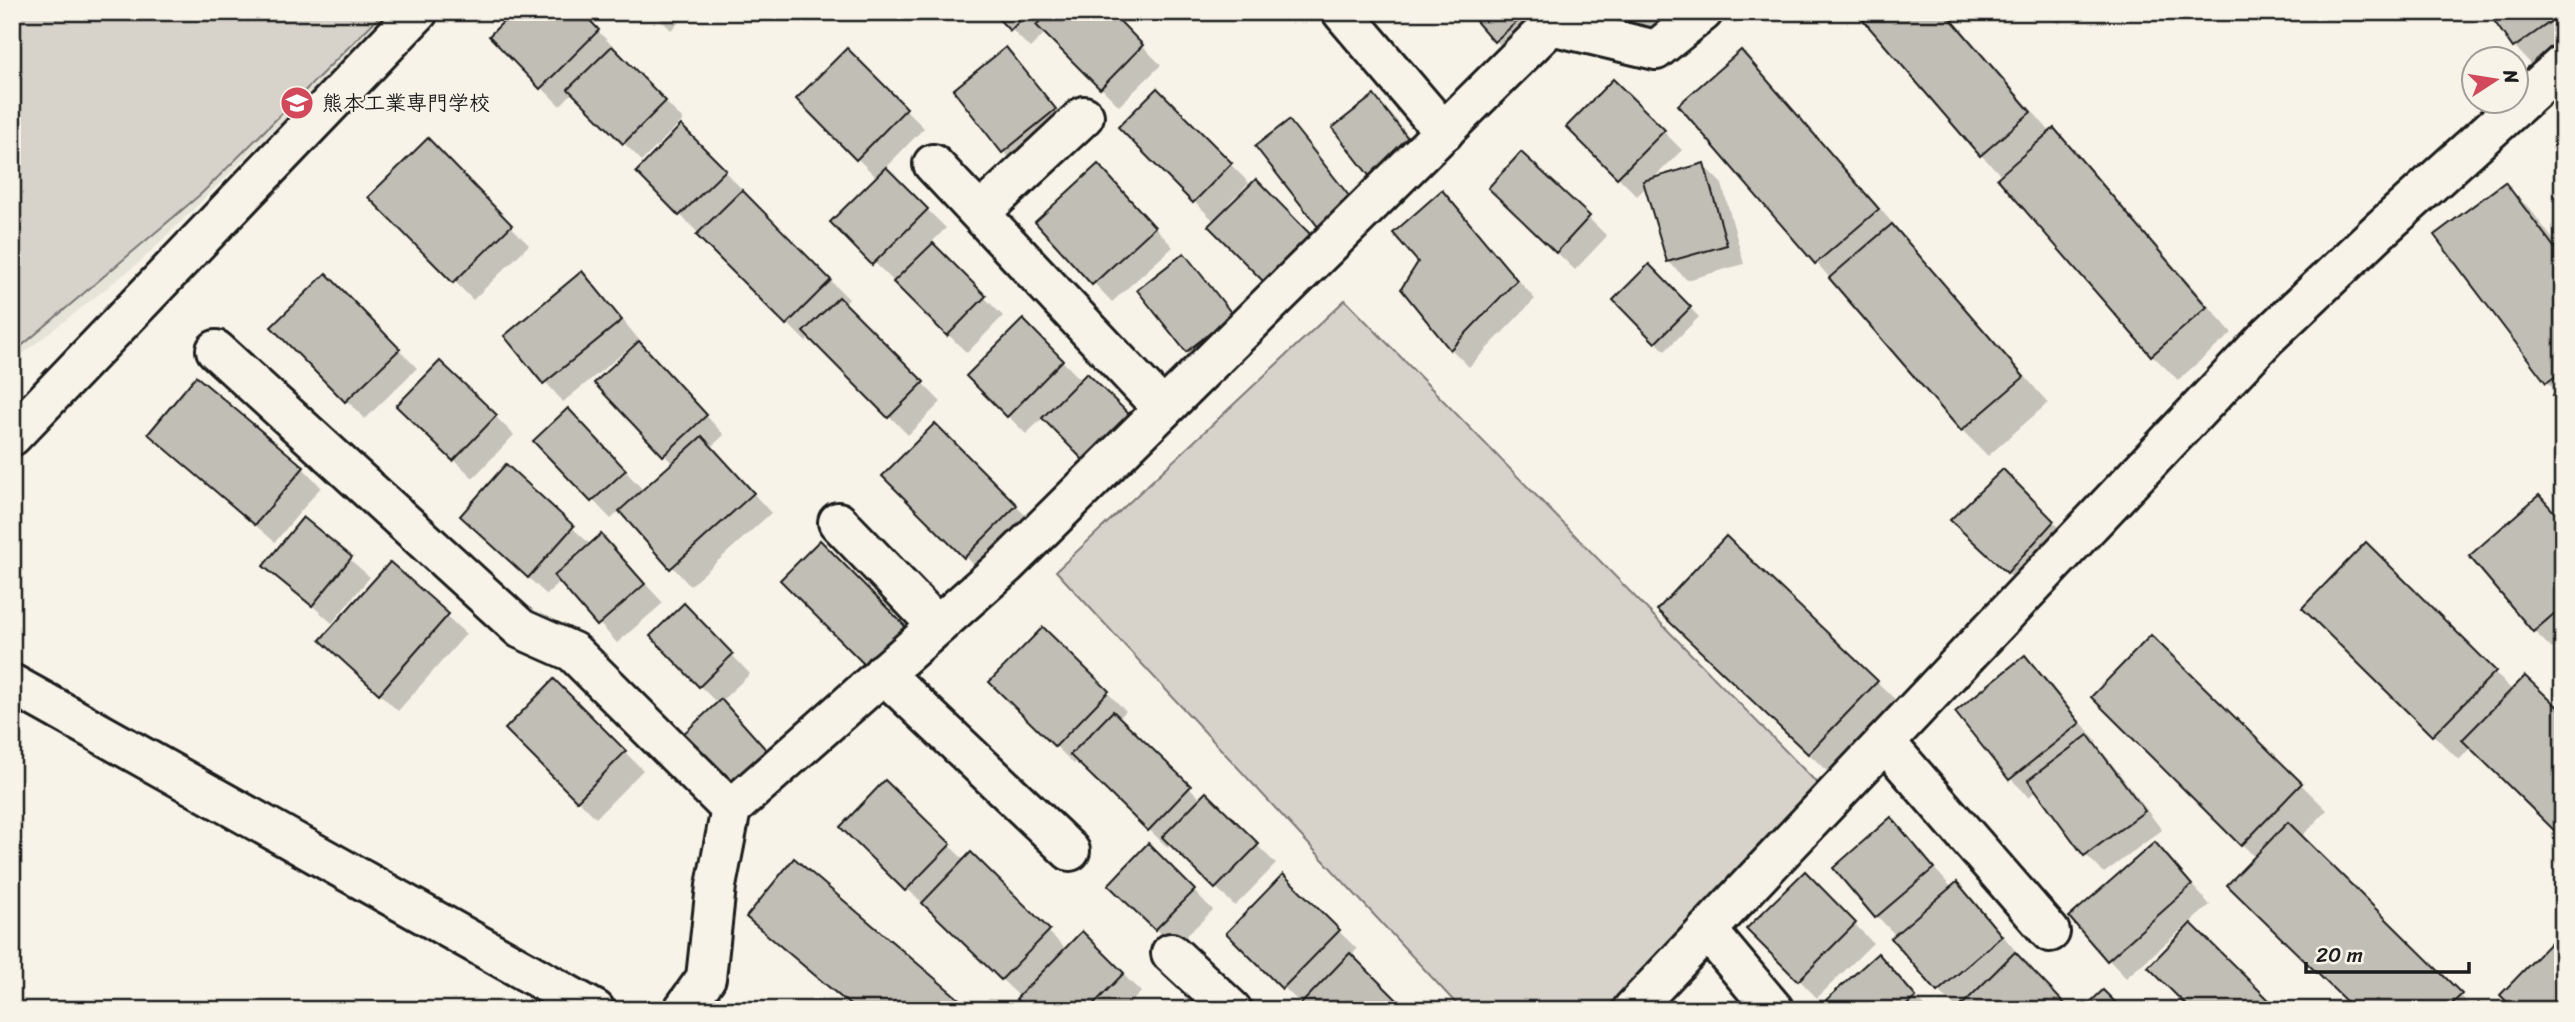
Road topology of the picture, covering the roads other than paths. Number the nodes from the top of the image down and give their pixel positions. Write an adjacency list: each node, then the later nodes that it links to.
1 (418, 12): 11 (street)
2 (1342, 12): 6 (street)
3 (1703, 12): 6 (street)
4 (2563, 64): 16 (street)
5 (1084, 116): 8 (street)
6 (1444, 132): 10 (street)
7 (933, 163): 8 (street)
8 (980, 213): 10 (street)
9 (216, 350): 17 (street)
10 (1163, 409): 13 (street)
11 (12, 436)
12 (838, 522): 13 (street)
13 (937, 625): 14 (street)
14 (883, 673): 17 (street); 18 (street)
15 (12, 684): 22 (street)
16 (1885, 742): 19 (street); 20 (street)
17 (731, 809): 23 (street)
18 (1070, 851)
19 (1707, 930): 25 (street); 26 (street)
20 (2050, 932)
21 (1171, 953): 24 (street)
22 (594, 1010)
23 (683, 1010)
24 (1231, 1010)
25 (1632, 1010)
26 (1774, 1010)

